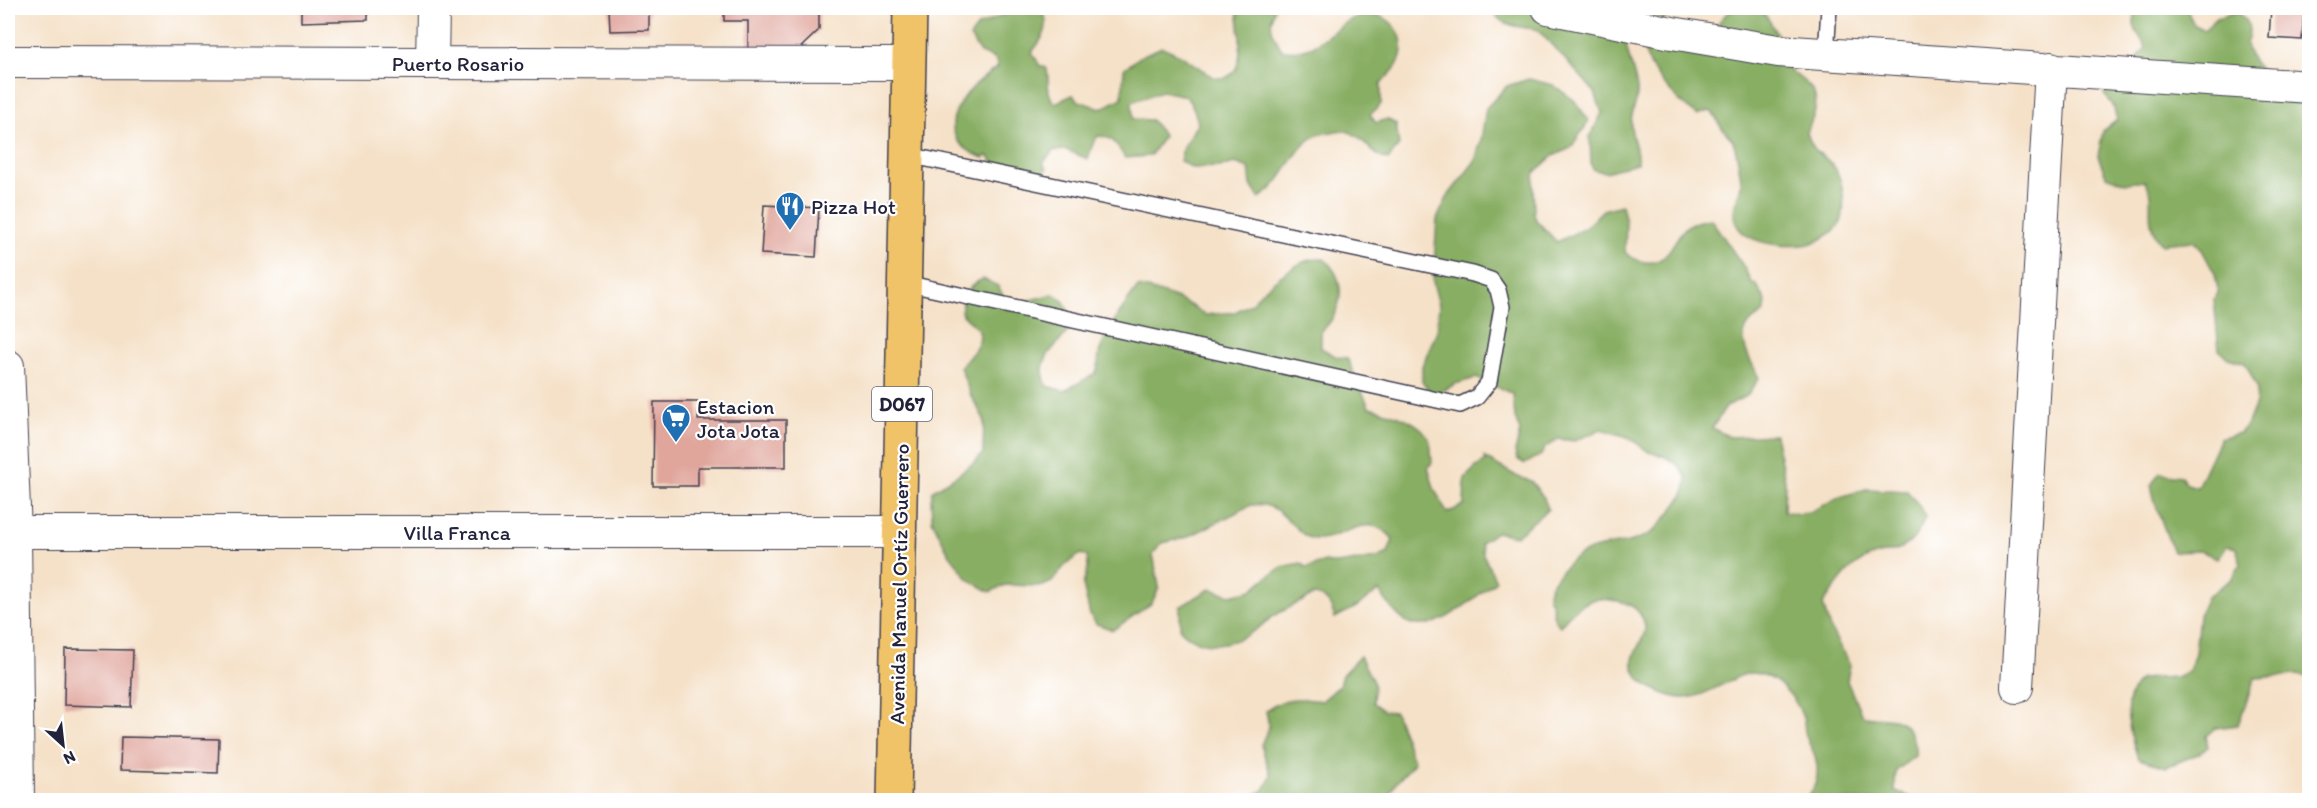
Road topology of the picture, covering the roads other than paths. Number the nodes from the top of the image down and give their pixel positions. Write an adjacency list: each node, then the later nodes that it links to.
1 (433, 8): 7 (street)
2 (910, 8): 8 (main road, Avenida Manuel Ortíz Guerrero / D067)
3 (1548, 8): 5 (street)
4 (1829, 8): 5 (lane)
5 (1826, 54): 9 (street)
6 (8, 62): 7 (street, Puerto Rosario)
7 (432, 63): 8 (street, Puerto Rosario)
8 (909, 64): 11 (main road, Avenida Manuel Ortíz Guerrero / D067)
9 (2051, 68): 10 (street); 16 (street)
10 (2310, 87)
11 (908, 155): 12 (main road, Avenida Manuel Ortíz Guerrero / D067); 12 (lane)
12 (905, 283): 15 (main road, Avenida Manuel Ortíz Guerrero / D067)
13 (8, 366): 14 (street)
14 (15, 532): 15 (street, Villa Franca); 17 (street)
15 (900, 532): 18 (main road, Avenida Manuel Ortíz Guerrero / D067)
16 (2017, 687)
17 (18, 801)
18 (894, 801)

